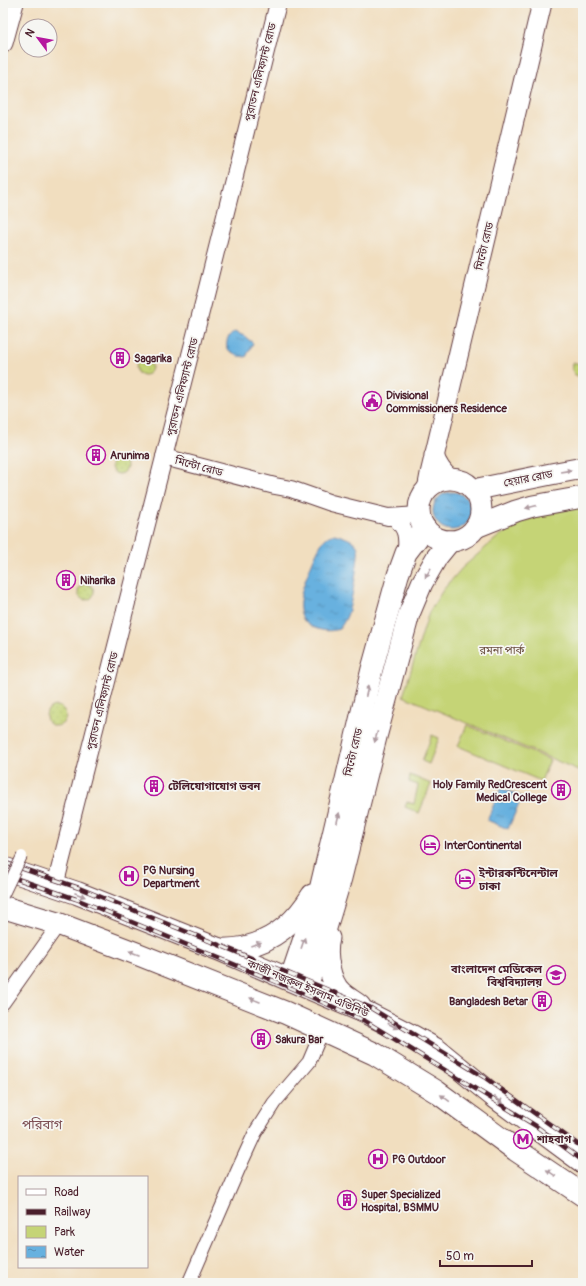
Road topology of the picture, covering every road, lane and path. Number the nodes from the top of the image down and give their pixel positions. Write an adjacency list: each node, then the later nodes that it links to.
1 (14, 3): 4 (main road)
2 (278, 3): 6 (street, পুরাতন এলিফ্যান্ট রোড)
3 (542, 3): 5 (main road, মিন্টো রোড)
4 (3, 40)
5 (434, 455): 8 (main road); 9 (main road, মিন্টো রোড)
6 (164, 457): 12 (street, মিন্টো রোড); 20 (street, পুরাতন এলিফ্যান্ট রোড)
7 (583, 468): 10 (main road, হেয়ার রোড, one-way to 7)
8 (450, 479): 9 (main road); 10 (main road)
9 (427, 490): 13 (main road)
10 (473, 490): 14 (main road)
11 (583, 497): 14 (main road, one-way to 14)
12 (394, 517): 13 (street, মিন্টো রোড); 16 (street)
13 (422, 521): 15 (main road); 16 (main road, মিন্টো রোড)
14 (476, 527): 15 (main road)
15 (450, 541): 19 (main road, মিন্টো রোড, one-way to 19)
16 (406, 553): 19 (main road, মিন্টো রোড, one-way to 16)
17 (22, 856): 21 (street, bridge)
18 (3, 868): 20 (highway, কাজী নজরুল ইসলাম এভিনিউ)
19 (333, 876): 24 (main road, one-way to 19); 25 (main road, মিন্টো রোড); 28 (main road)
20 (55, 886): 24 (highway, কাজী নজরুল ইসলাম এভিনিউ, one-way to 24)
21 (3, 896)
22 (3, 907): 23 (highway)
23 (59, 924): 26 (street); 27 (highway, one-way to 23)
24 (218, 949): 25 (highway, কাজী নজরুল ইসলাম এভিনিউ)
25 (299, 984): 27 (highway); 28 (highway, কাজী নজরুল ইসলাম এভিনিউ)
26 (3, 1003)
27 (286, 1013): 29 (highway)
28 (367, 1013): 30 (highway, কাজী নজরুল ইসলাম এভিনিউ, one-way to 30)
29 (323, 1030): 31 (highway, one-way to 29); 32 (street)
30 (583, 1162)
31 (583, 1195)
32 (189, 1283)

